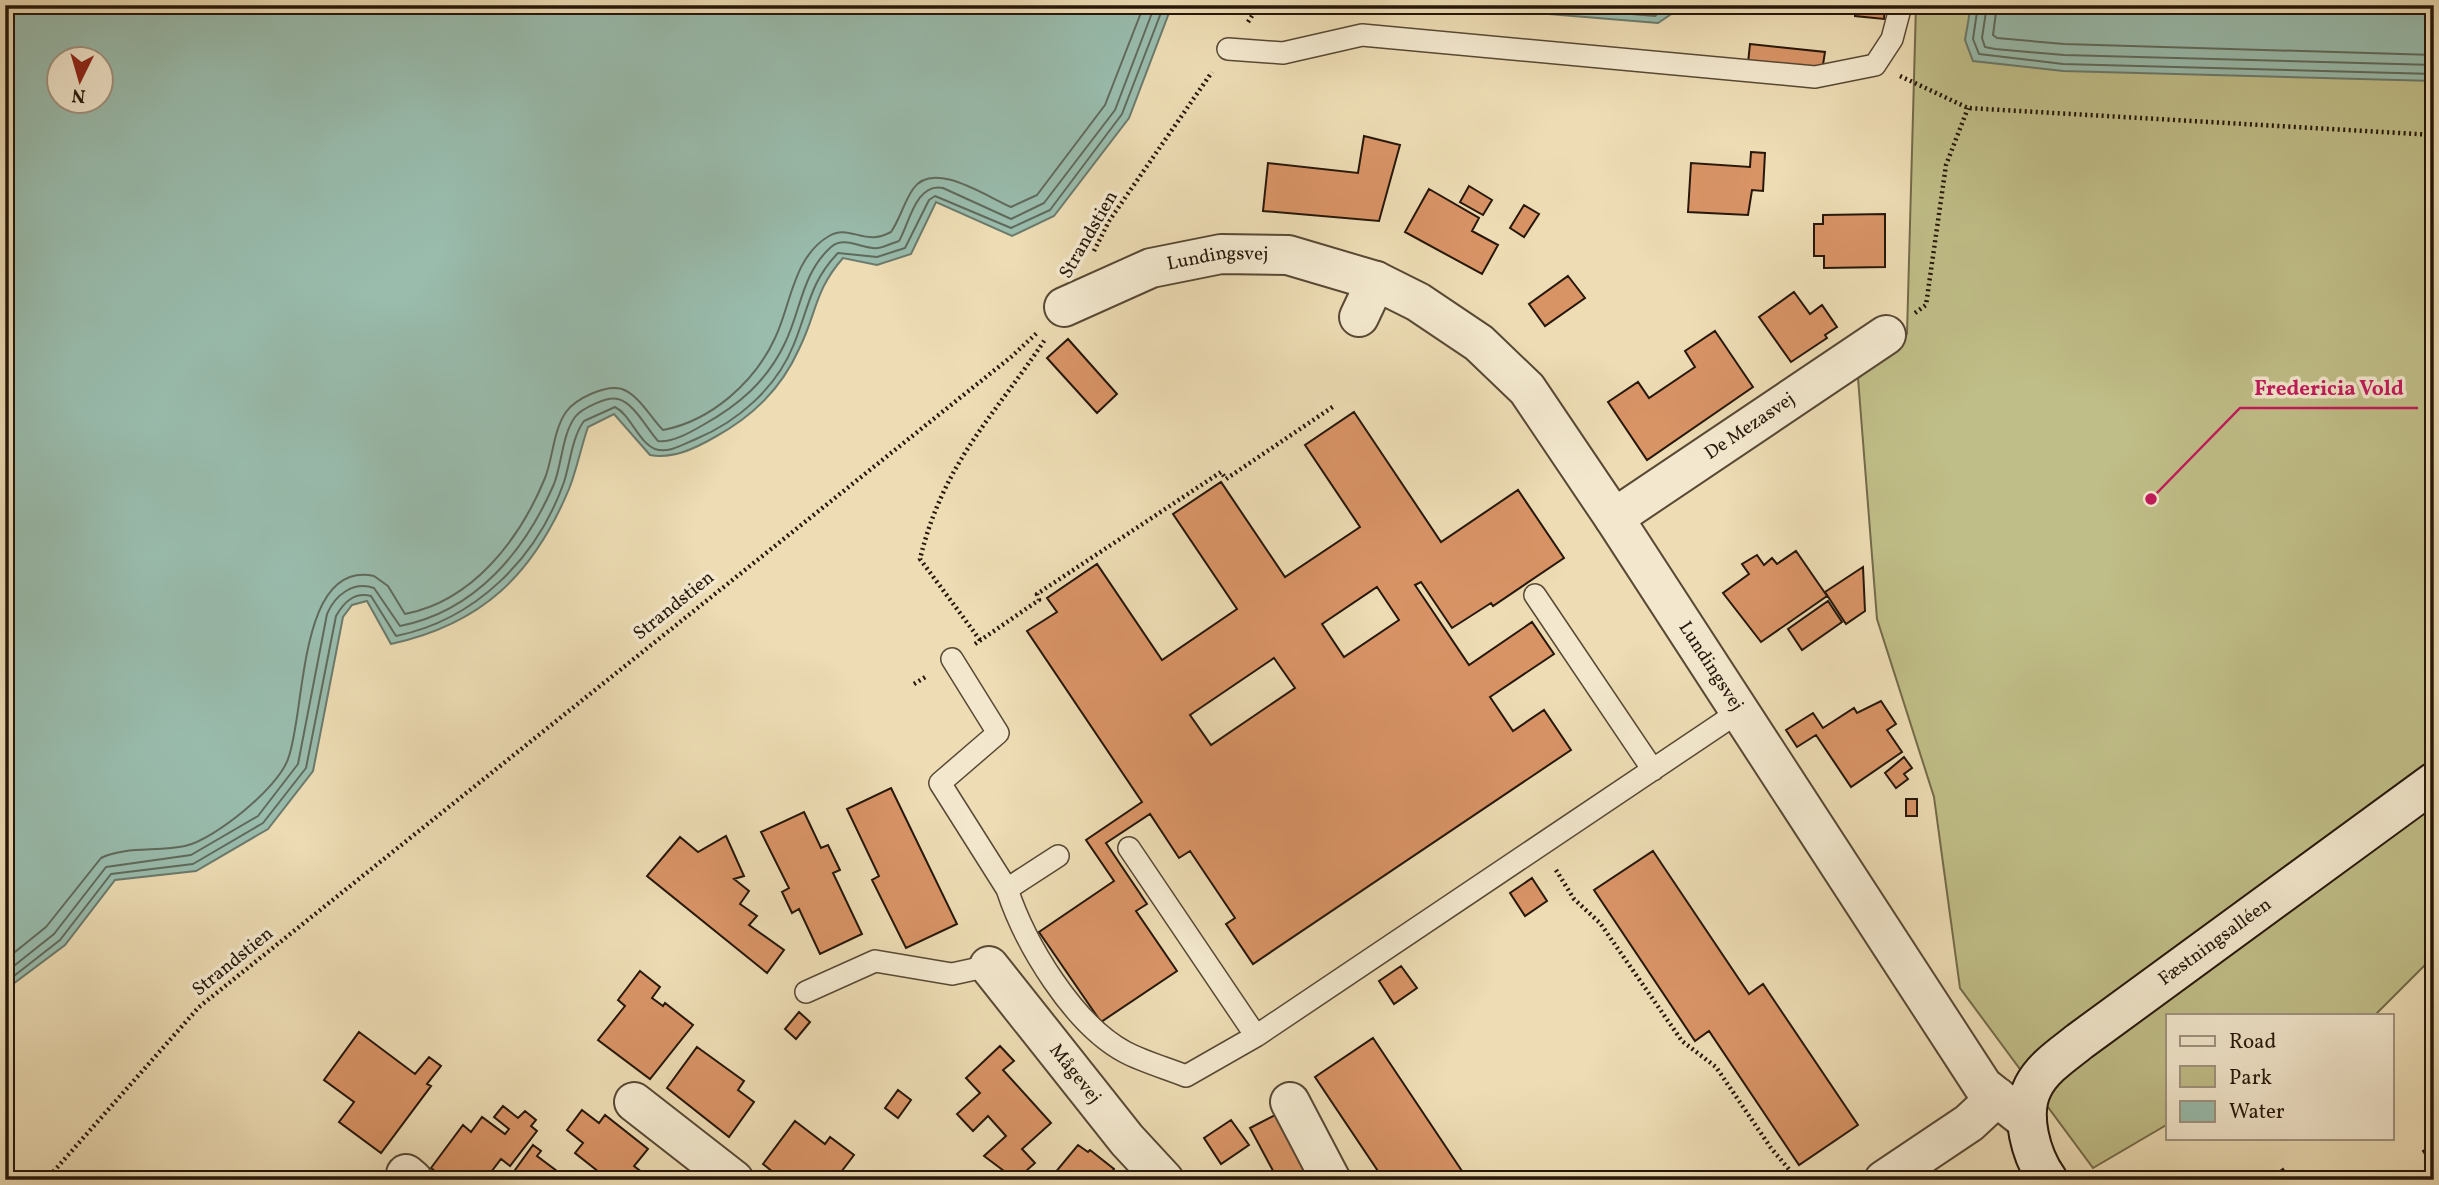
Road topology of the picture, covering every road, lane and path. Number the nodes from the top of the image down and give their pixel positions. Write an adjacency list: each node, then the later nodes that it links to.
1 (1259, 5): 3 (path, Strandstien)
2 (1901, 5): 4 (lane)
3 (1228, 49): 4 (lane); 8 (path, Strandstien)
4 (1875, 65): 5 (path)
5 (1968, 108): 6 (path); 10 (path)
6 (2434, 135)
7 (1376, 281): 8 (street, Lundingsvej); 9 (street); 13 (street, Lundingsvej)
8 (1064, 307): 32 (path, Strandstien)
9 (1359, 317)
10 (1886, 335): 13 (street, De Mezasvej)
11 (1025, 368): 15 (path)
12 (1334, 406): 15 (path)
13 (1614, 518): 18 (street, Lundingsvej)
14 (1535, 595): 19 (lane)
15 (980, 640): 16 (path)
16 (952, 659): 17 (path); 24 (lane)
17 (914, 684)
18 (1740, 711): 19 (lane); 28 (street, Lundingsvej)
19 (1653, 770): 21 (lane)
20 (2434, 782): 31 (street, Fæstningsalléen)
21 (1541, 845): 27 (lane); 36 (path)
22 (1129, 848): 27 (lane)
23 (1058, 856): 24 (lane)
24 (1007, 890): 27 (lane)
25 (989, 966): 26 (lane); 34 (street, Mågevej)
26 (806, 992)
27 (1256, 1037)
28 (1997, 1097): 31 (street, Lundingsvej); 37 (street)
29 (634, 1102): 33 (street)
30 (1290, 1102): 35 (street)
31 (2027, 1121): 38 (street)
32 (46, 1180)
33 (734, 1180)
34 (1164, 1180)
35 (1331, 1180)
36 (1798, 1180)
37 (1884, 1180)
38 (2048, 1180)

